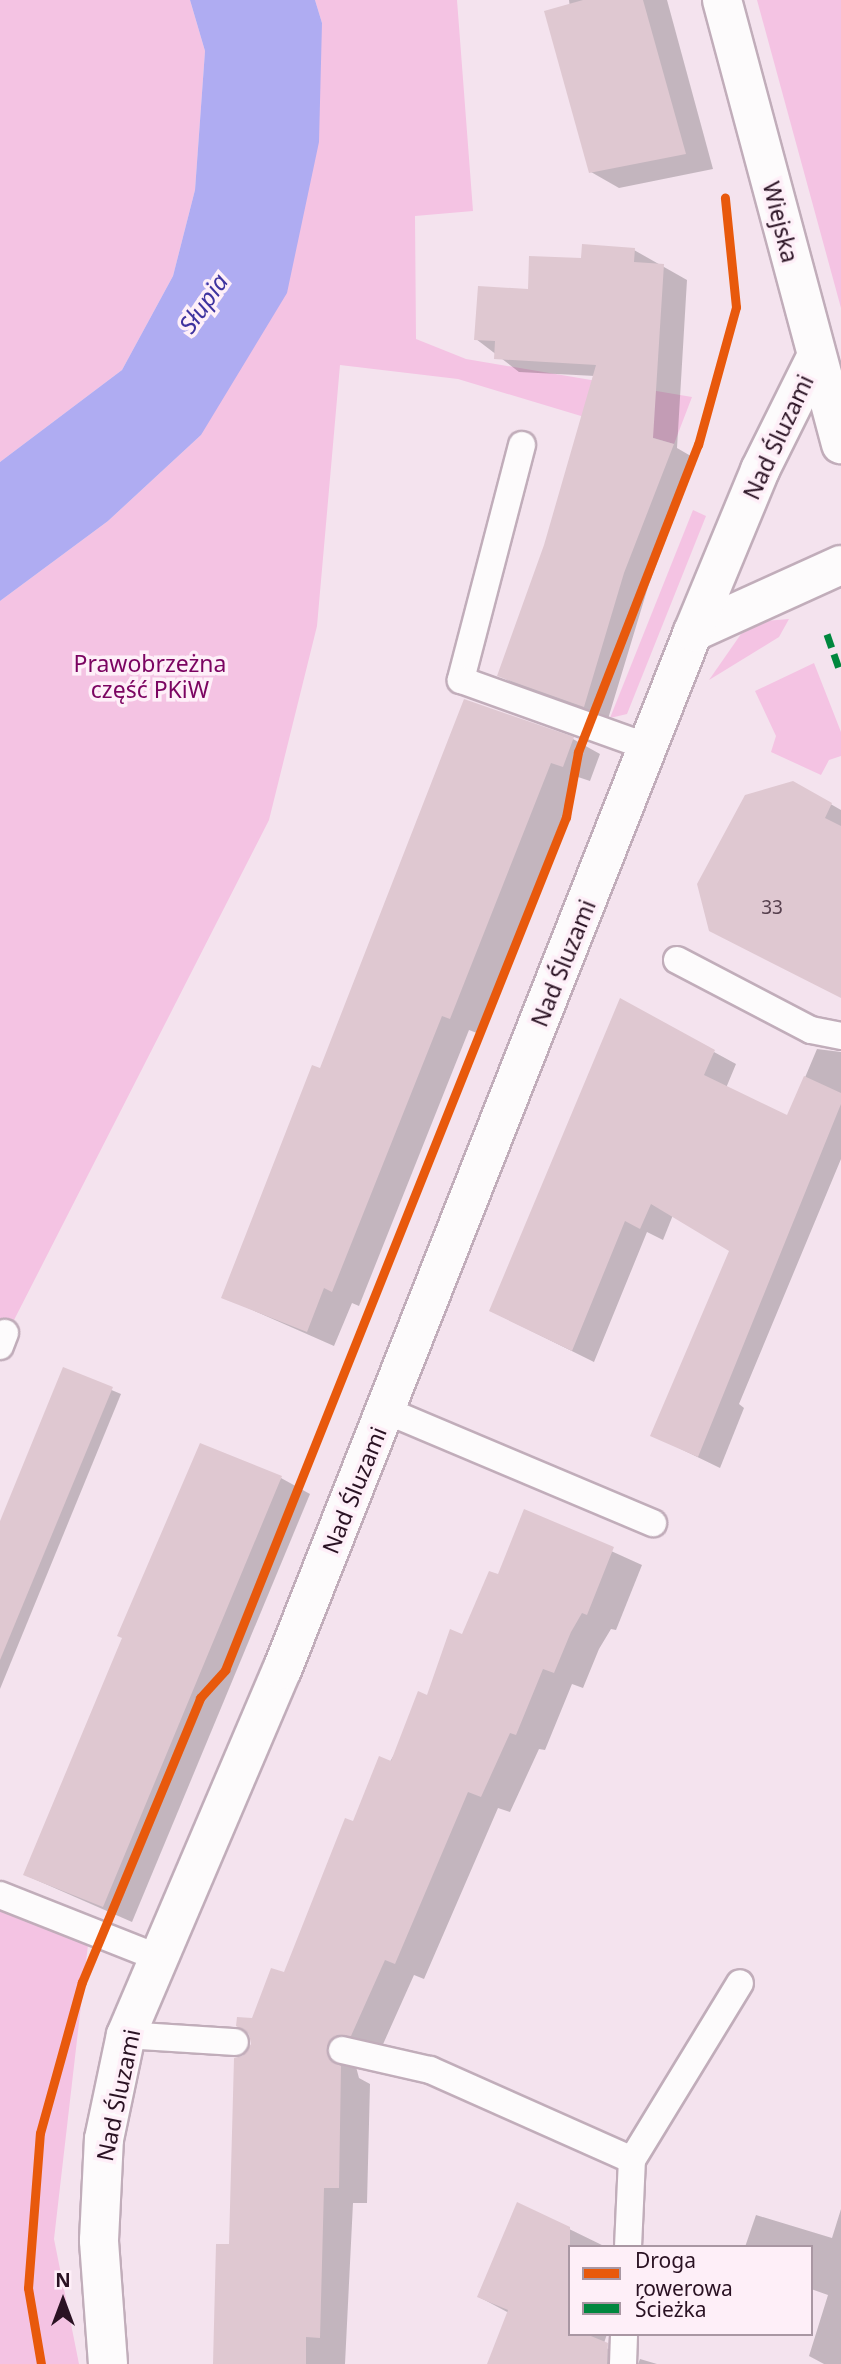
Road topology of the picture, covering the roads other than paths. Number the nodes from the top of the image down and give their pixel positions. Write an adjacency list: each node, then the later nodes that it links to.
1 (722, 0): 2 (street, Wiejska)
2 (815, 359): 3 (street, Wiejska); 6 (street, Nad Śluzami)
3 (841, 444)
4 (522, 445): 7 (lane)
5 (841, 565): 6 (street)
6 (693, 632): 7 (street, Nad Śluzami)
7 (648, 747): 10 (street, Nad Śluzami)
8 (677, 960): 9 (lane)
9 (841, 1036)
10 (385, 1410): 11 (lane); 13 (street, Nad Śluzami)
11 (653, 1523)
12 (0, 1895): 13 (lane)
13 (159, 1958): 15 (street, Nad Śluzami)
14 (740, 1983): 18 (lane)
15 (127, 2035): 16 (lane); 21 (street, Nad Śluzami)
16 (235, 2042)
17 (342, 2050): 18 (lane)
18 (632, 2160): 19 (lane)
19 (628, 2245)
20 (625, 2336): 22 (lane)
21 (108, 2364)
22 (623, 2364)

